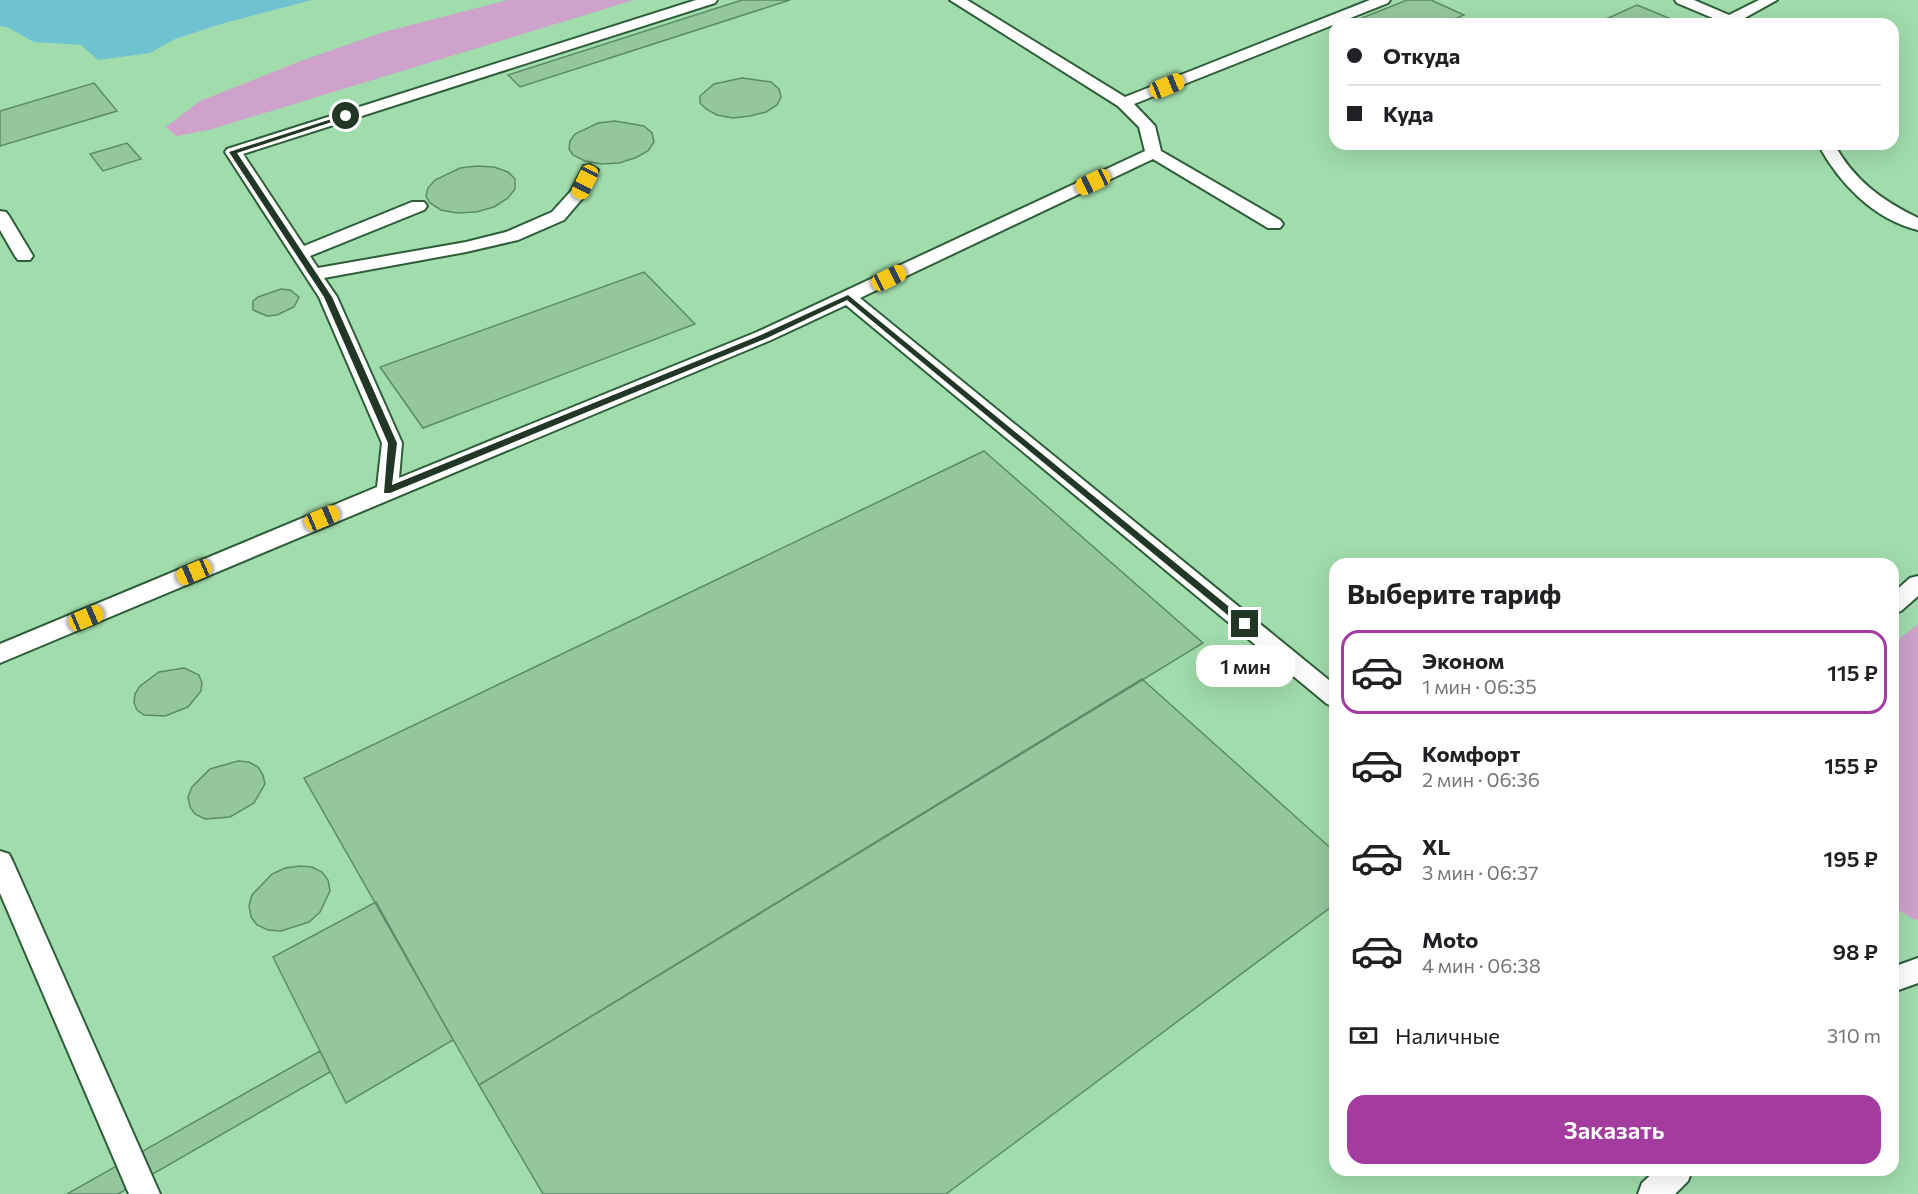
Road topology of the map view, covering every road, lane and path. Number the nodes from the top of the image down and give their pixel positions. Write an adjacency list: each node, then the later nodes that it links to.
1 (710, 0): 18 (lane)
2 (957, 0): 10 (lane)
3 (1383, 0): 6 (lane)
4 (1682, 0): 7 (lane)
5 (1770, 0): 8 (lane)
6 (1338, 18)
7 (1725, 18)
8 (1741, 18)
9 (1329, 21): 10 (lane)
10 (1124, 103): 12 (lane)
11 (1830, 150): 17 (lane)
12 (1154, 153): 16 (lane); 21 (lane)
13 (590, 170): 20 (lane)
14 (418, 206): 18 (lane)
15 (0, 216): 19 (lane)
16 (1274, 224)
17 (1918, 225)
18 (300, 254): 20 (lane)
19 (24, 256)
20 (314, 274): 22 (lane)
21 (848, 297): 22 (lane); 26 (lane)
22 (387, 491): 25 (lane)
23 (1918, 584): 24 (lane)
24 (1899, 600)
25 (0, 654)
26 (1329, 693)
27 (0, 862): 31 (lane)
28 (1918, 970): 29 (lane)
29 (1899, 978)
30 (1671, 1176): 32 (lane)
31 (144, 1194)
32 (1653, 1194)

